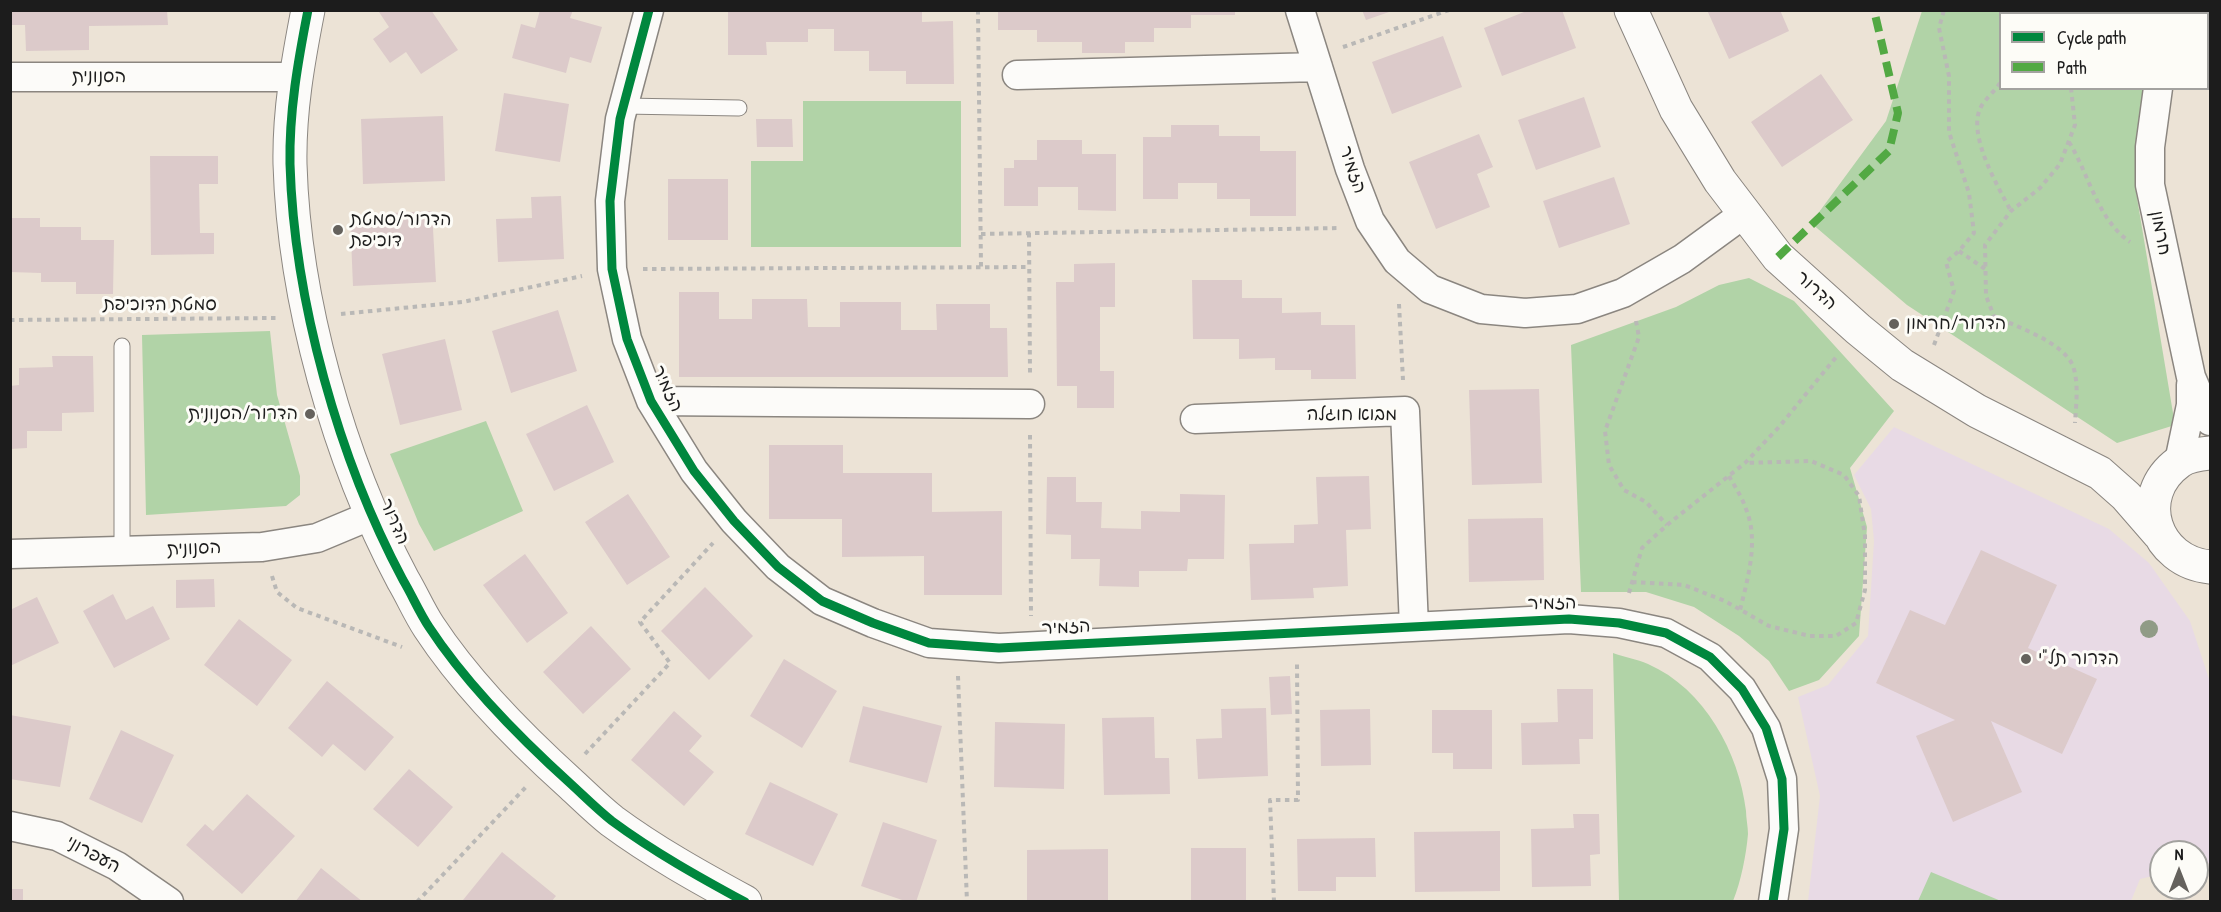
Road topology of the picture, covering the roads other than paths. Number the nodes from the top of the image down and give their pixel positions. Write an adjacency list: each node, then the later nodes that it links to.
1 (308, 10): 8 (street, הדרור)
2 (649, 10): 10 (street, הזמיר)
3 (1300, 10): 5 (street, הזמיר)
4 (1631, 10): 12 (street, הדרור)
5 (1316, 62): 6 (street); 12 (street, הזמיר)
6 (1017, 75)
7 (10, 77): 8 (street, הסנונית)
8 (295, 77): 22 (street, הדרור)
9 (2158, 90): 14 (street, חרמון)
10 (623, 106): 11 (lane); 15 (street, הזמיר)
11 (739, 108)
12 (1745, 213): 20 (street, הדרור)
13 (122, 346): 24 (lane)
14 (2191, 377): 18 (street, חרמון); 21 (street, חרמון)
15 (651, 401): 16 (street); 28 (street, הזמיר)
16 (1030, 404)
17 (1196, 419): 28 (street, מבוא חוגלה)
18 (2211, 421)
19 (2211, 453): 21 (street, הדרור)
20 (2087, 466): 21 (street, הדרור); 23 (street, הדרור)
21 (2175, 466): 23 (street)
22 (372, 515): 24 (street, הסנונית); 31 (street, הדרור)
23 (2159, 534): 26 (street, הדרור)
24 (122, 551): 25 (street, הסנונית)
25 (10, 554)
26 (2198, 563): 27 (street)
27 (2211, 589)
28 (1414, 627): 32 (street, הזמיר)
29 (10, 825): 30 (street, העפרוני)
30 (169, 902)
31 (745, 902)
32 (1773, 902)

